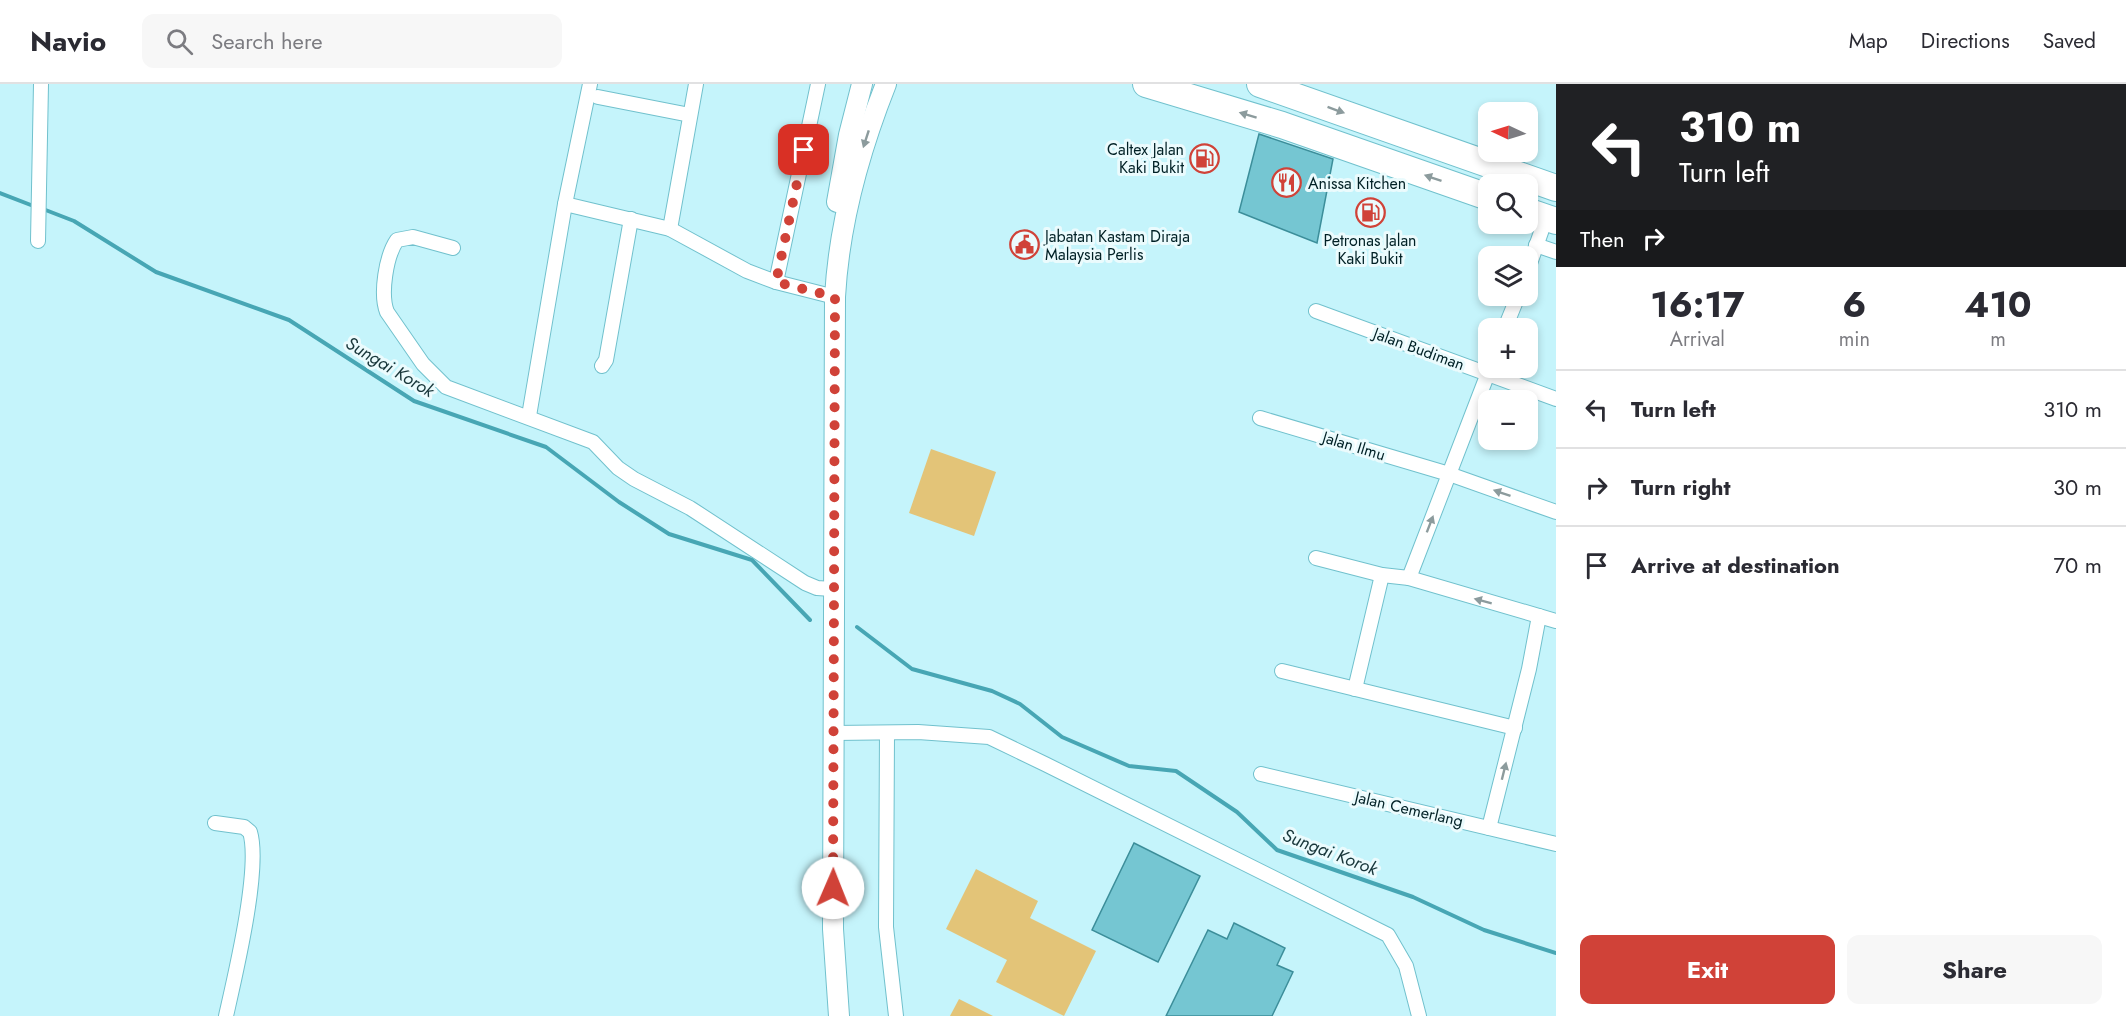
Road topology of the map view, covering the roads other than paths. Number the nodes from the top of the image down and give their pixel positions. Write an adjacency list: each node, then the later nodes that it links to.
1 (41, 84): 21 (street)
2 (590, 84): 17 (street)
3 (696, 84): 13 (street)
4 (818, 84): 26 (street)
5 (862, 84): 24 (street)
6 (886, 84): 24 (street, one-way to 24)
7 (1146, 84): 12 (highway)
8 (1188, 84): 12 (highway)
9 (1260, 84): 10 (highway)
10 (1294, 95): 14 (highway); 15 (highway, one-way to 15)
11 (598, 97): 13 (street)
12 (1206, 102): 14 (highway, one-way to 12)
13 (690, 115): 20 (street)
14 (1282, 125): 16 (highway, one-way to 14)
15 (1556, 188)
16 (1478, 194)
17 (565, 204): 19 (street); 34 (street)
18 (1543, 217): 22 (street)
19 (631, 219): 20 (street); 29 (street)
20 (670, 229): 26 (street)
21 (38, 238)
22 (1536, 245): 25 (street)
23 (453, 248): 34 (street)
24 (838, 252): 27 (street)
25 (1556, 252)
26 (776, 282): 27 (street)
27 (835, 297): 41 (street)
28 (1316, 311): 30 (street, Jalan Budiman)
29 (602, 366)
30 (1478, 367)
31 (1486, 378): 36 (street)
32 (1506, 378): 33 (street, Jalan Budiman)
33 (1556, 399)
34 (529, 416): 41 (street)
35 (1260, 418): 36 (street, Jalan Ilmu)
36 (1449, 474): 37 (street, Jalan Ilmu, one-way to 36); 40 (street, one-way to 36)
37 (1556, 512)
38 (1316, 558): 39 (street)
39 (1382, 575): 40 (street); 45 (street)
40 (1409, 578): 42 (street, one-way to 40)
41 (832, 589): 47 (street)
42 (1539, 616): 43 (street); 46 (street)
43 (1556, 621)
44 (1282, 671): 45 (street)
45 (1355, 689): 46 (street)
46 (1515, 728): 51 (street, one-way to 46)
47 (834, 733): 48 (street); 54 (street)
48 (888, 733): 55 (street); 56 (street)
49 (1261, 774): 51 (street, Jalan Cemerlang)
50 (215, 823): 53 (street)
51 (1489, 828): 52 (street, Jalan Cemerlang)
52 (1556, 844)
53 (226, 1016)
54 (839, 1016)
55 (896, 1016)
56 (1419, 1016)

